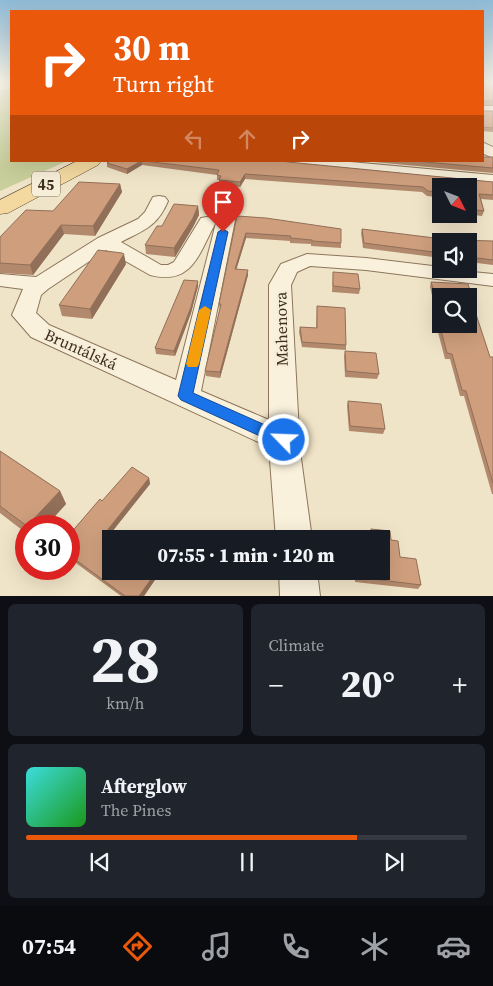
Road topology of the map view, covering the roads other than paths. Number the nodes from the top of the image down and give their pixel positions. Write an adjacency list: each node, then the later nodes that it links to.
1 (90, 162): 5 (main road, 45)
2 (294, 162): 3 (street)
3 (493, 180)
4 (159, 201): 6 (street, Bruntálská)
5 (0, 208)
6 (105, 242): 9 (street, Bruntálská); 10 (street)
7 (0, 280): 9 (street)
8 (493, 281): 11 (street, Mahenova)
9 (40, 284): 10 (street, Bruntálská)
10 (186, 396): 11 (street, Bruntálská)
11 (284, 440): 12 (street, Mahenova)
12 (293, 530)
13 (299, 580): 14 (street)
14 (300, 596)

